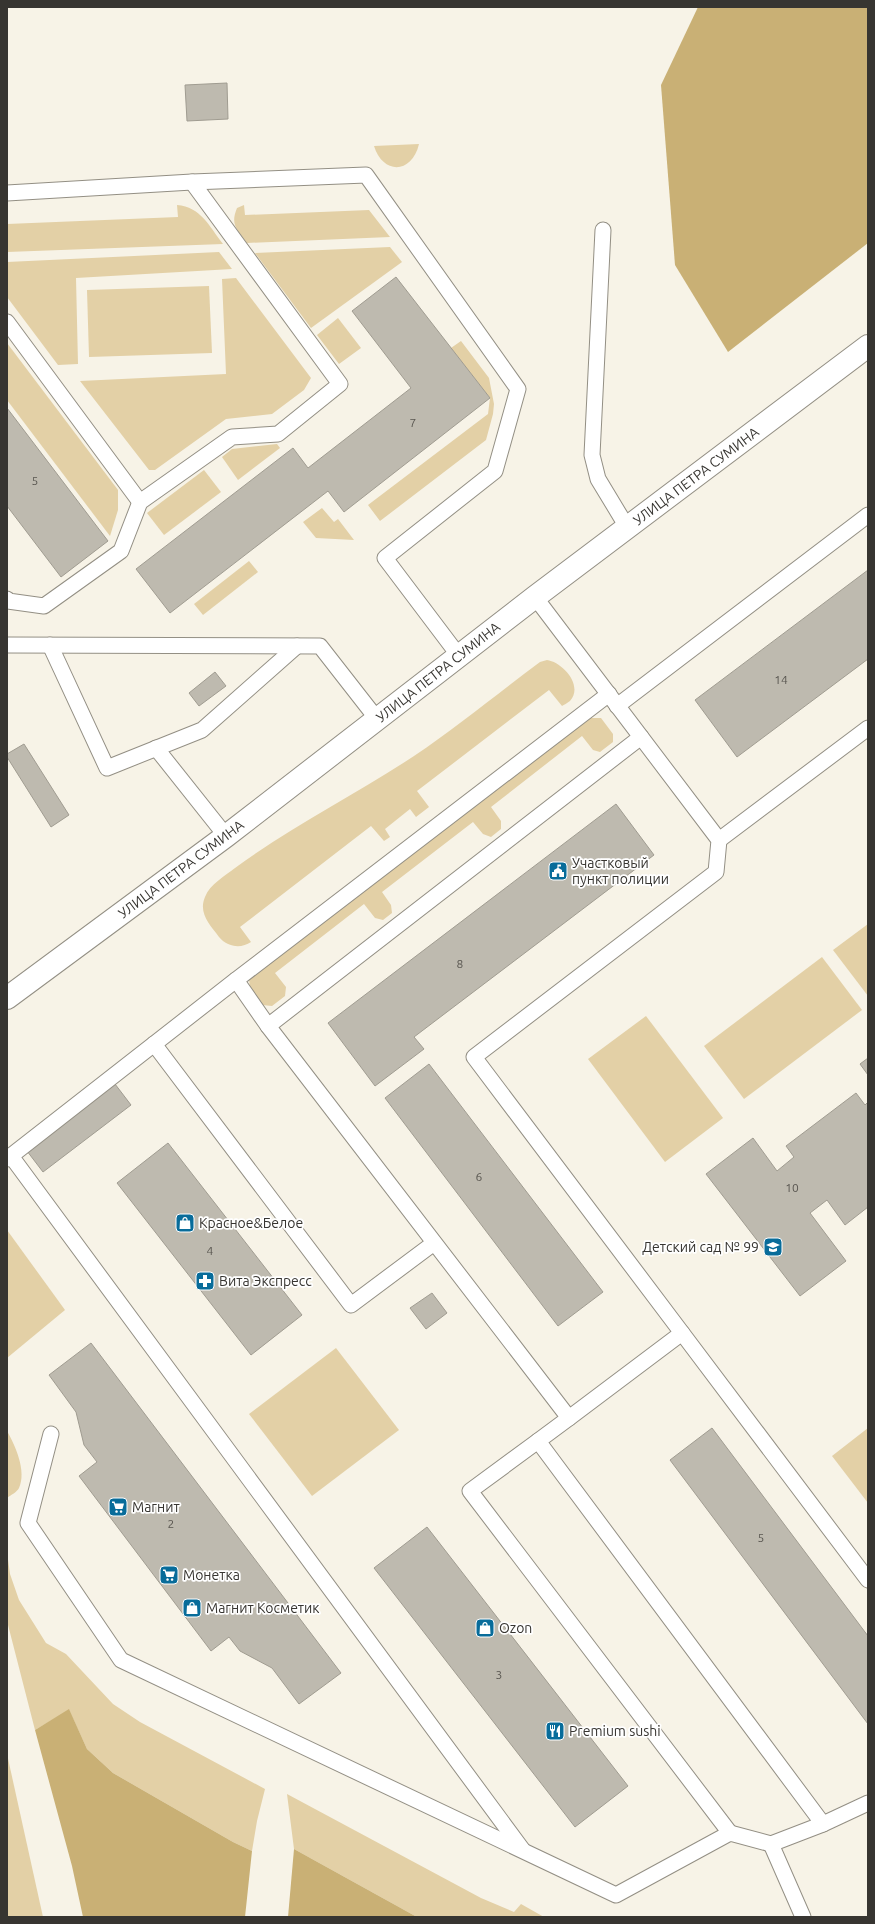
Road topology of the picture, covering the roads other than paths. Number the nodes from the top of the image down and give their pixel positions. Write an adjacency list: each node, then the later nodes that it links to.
1 (192, 182): 2 (lane); 6 (lane); 14 (lane)
2 (7, 193)
3 (603, 230): 8 (lane)
4 (7, 322): 6 (lane)
5 (868, 346): 8 (street, УЛИЦА ПЕТРА СУМИНА)
6 (140, 502): 10 (lane)
7 (868, 515): 15 (lane)
8 (628, 527): 9 (street, УЛИЦА ПЕТРА СУМИНА)
9 (535, 597): 14 (street, УЛИЦА ПЕТРА СУМИНА); 15 (lane)
10 (7, 599)
11 (7, 645): 12 (lane)
12 (50, 645): 13 (lane); 19 (lane)
13 (297, 646): 16 (lane); 19 (lane)
14 (459, 656): 16 (street, УЛИЦА ПЕТРА СУМИНА)
15 (613, 700): 18 (lane); 22 (lane)
16 (378, 719): 20 (street, УЛИЦА ПЕТРА СУМИНА)
17 (868, 728): 21 (lane)
18 (641, 737): 21 (lane); 24 (lane)
19 (156, 748): 20 (lane)
20 (226, 836): 23 (street, УЛИЦА ПЕТРА СУМИНА)
21 (719, 840): 28 (lane)
22 (236, 980): 24 (lane); 25 (lane)
23 (7, 998)
24 (268, 1026): 27 (lane)
25 (154, 1044): 26 (lane); 27 (lane)
26 (9, 1157): 37 (lane)
27 (434, 1243): 29 (lane)
28 (682, 1333): 29 (lane); 32 (lane)
29 (568, 1418): 31 (lane)
30 (51, 1434): 37 (lane)
31 (538, 1441): 34 (lane); 35 (lane)
32 (868, 1580)
33 (868, 1803): 34 (lane)
34 (823, 1824): 36 (lane)
35 (730, 1833): 36 (lane); 37 (lane)
36 (771, 1844): 38 (lane)
37 (524, 1851)
38 (803, 1917)

